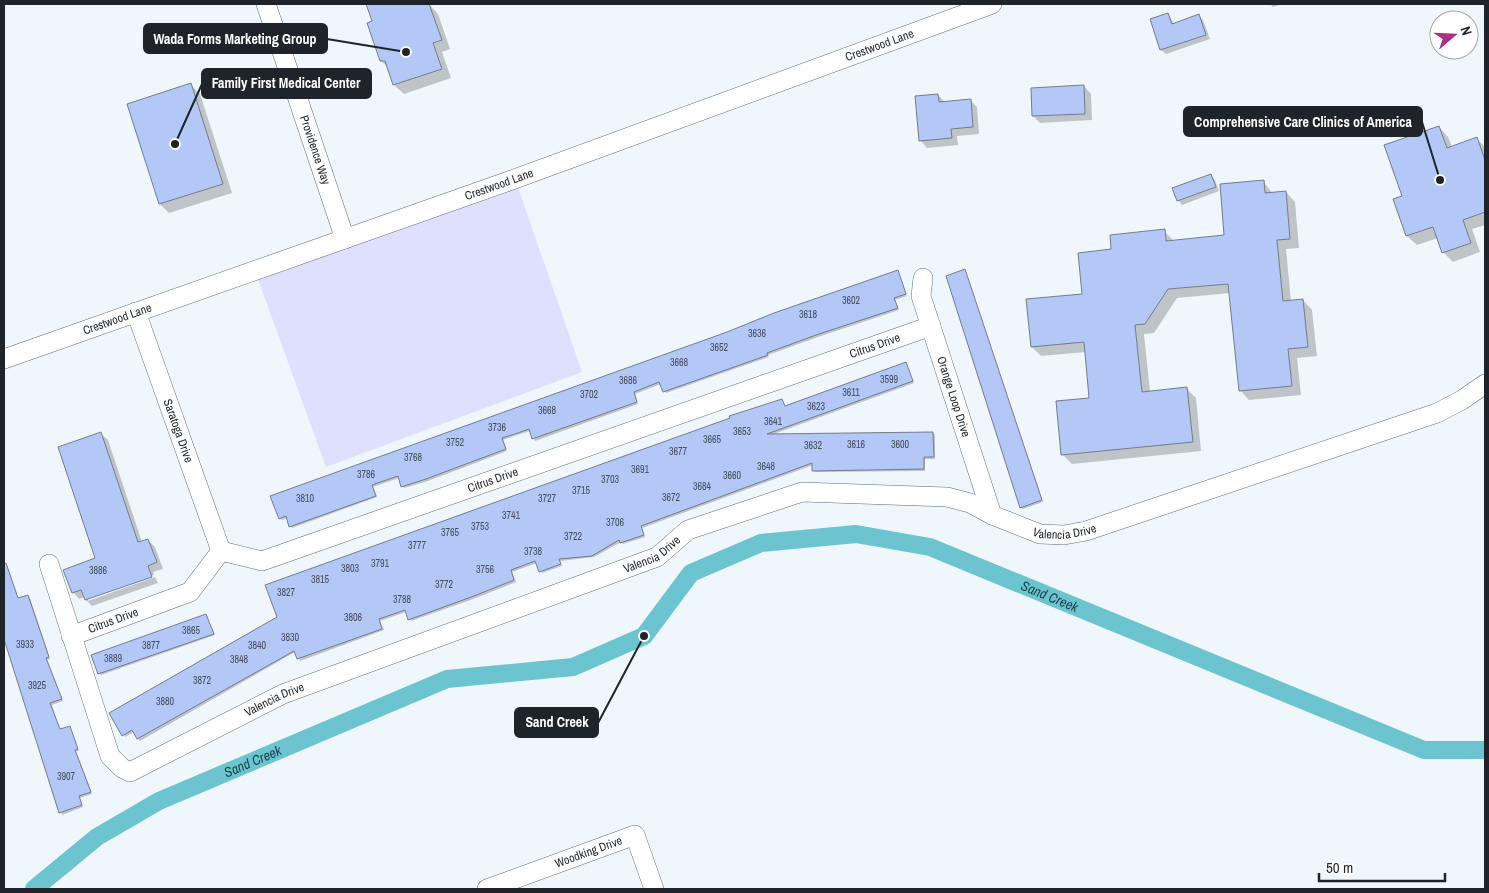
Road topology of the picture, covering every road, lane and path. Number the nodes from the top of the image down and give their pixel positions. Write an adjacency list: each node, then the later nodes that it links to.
1 (266, 4): 3 (street, Providence Way)
2 (992, 4): 3 (street, Crestwood Lane)
3 (345, 239): 5 (street, Crestwood Lane)
4 (923, 278): 6 (street, Orange Loop Drive)
5 (136, 312): 7 (street, Crestwood Lane); 10 (street, Saratoga Drive)
6 (931, 326): 9 (street, Orange Loop Drive); 10 (street, Citrus Drive)
7 (4, 359)
8 (1485, 384): 9 (street, Valencia Drive)
9 (992, 515): 12 (street, Valencia Drive)
10 (221, 551): 12 (street, Citrus Drive)
11 (49, 564): 12 (street, Valencia Drive)
12 (71, 636)
13 (487, 889): 14 (street, Woodking Drive)
14 (654, 889)

